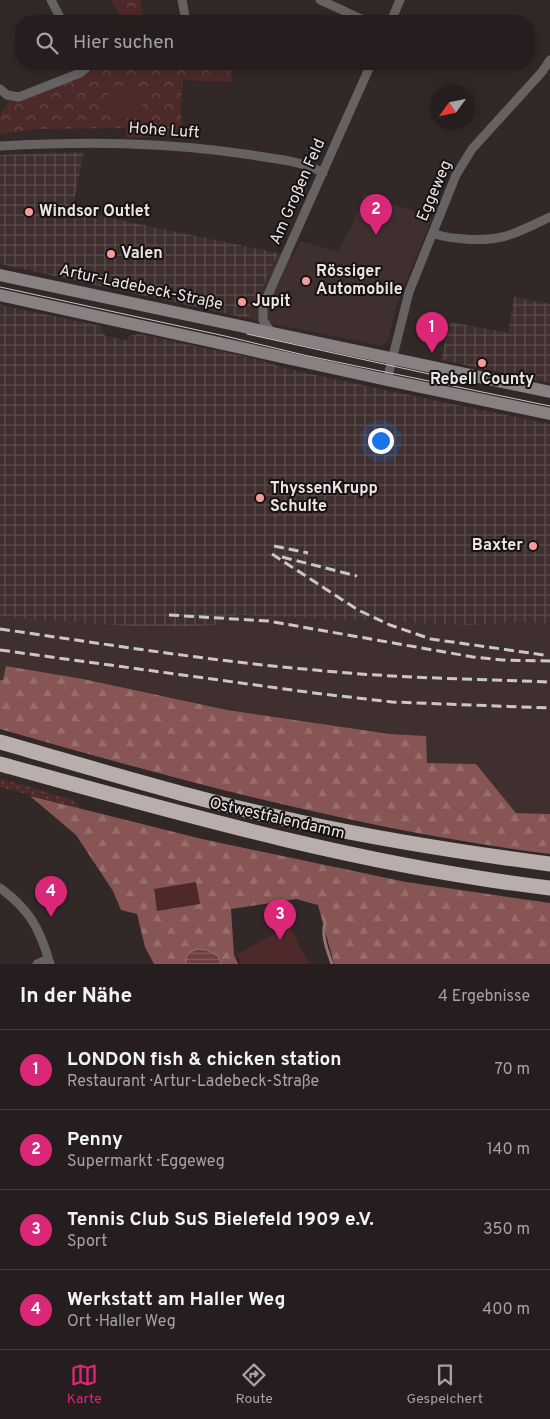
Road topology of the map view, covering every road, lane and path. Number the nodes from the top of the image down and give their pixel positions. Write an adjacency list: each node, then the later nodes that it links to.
1 (51, 0): 5 (street)
2 (182, 0): 6 (street)
3 (320, 0): 7 (street)
4 (400, 0): 8 (street)
5 (59, 15)
6 (185, 15)
7 (353, 15)
8 (394, 15)
9 (550, 60): 16 (street, Eggeweg)
10 (83, 70): 12 (street)
11 (369, 70): 14 (street, Am Großen Feld)
12 (0, 89)
13 (0, 146): 14 (street, Hohe Luft)
14 (323, 173): 19 (street, Am Großen Feld)
15 (550, 217): 16 (street)
16 (433, 233): 20 (street, Eggeweg)
17 (0, 274): 19 (street, Artur-Ladebeck-Straße)
18 (0, 295): 21 (street)
19 (270, 332): 20 (street, Artur-Ladebeck-Straße)
20 (393, 358): 21 (street); 22 (street, Artur-Ladebeck-Straße)
21 (388, 380): 23 (street)
22 (550, 392)
23 (550, 414)
24 (0, 742): 26 (highway, Ostwestfalendamm)
25 (0, 764): 28 (highway, Ostwestfalendamm)
26 (550, 864)
27 (0, 888): 29 (street)
28 (550, 888)
29 (49, 962): 30 (street)
30 (37, 964)

